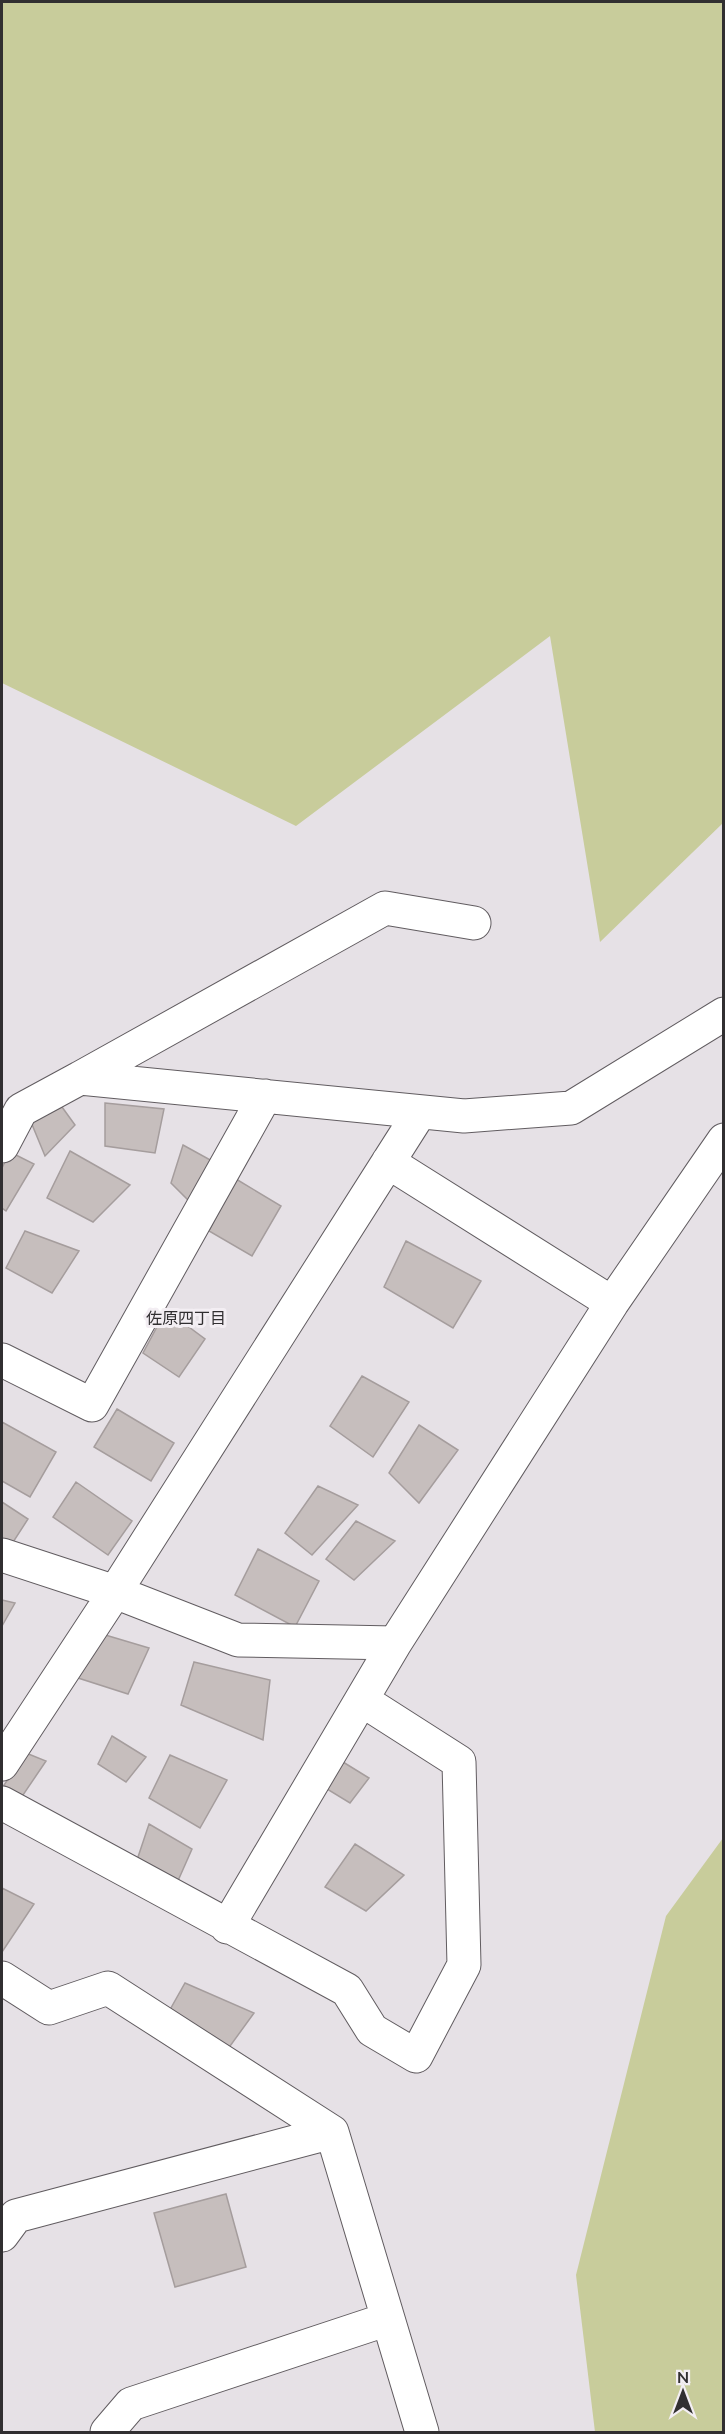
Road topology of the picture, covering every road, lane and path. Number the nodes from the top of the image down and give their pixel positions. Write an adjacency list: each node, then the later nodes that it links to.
1 (474, 923): 3 (street)
2 (723, 1014): 5 (street)
3 (80, 1078): 4 (street); 7 (street)
4 (265, 1096): 5 (street); 10 (street)
5 (420, 1112): 8 (street)
6 (723, 1140): 9 (street)
7 (2, 1146)
8 (388, 1162): 9 (street); 12 (street)
9 (612, 1303): 13 (street)
10 (2, 1360)
11 (2, 1555): 12 (street)
12 (115, 1592): 13 (street); 15 (street)
13 (395, 1643): 14 (street)
14 (362, 1700): 17 (street); 17 (street)
15 (2, 1764)
16 (2, 1803): 17 (street)
17 (227, 1927)
18 (2, 1978): 19 (street)
19 (332, 2132): 20 (street); 21 (street)
20 (6, 2220)
21 (388, 2319): 22 (street); 23 (street)
22 (107, 2433)
23 (422, 2433)

